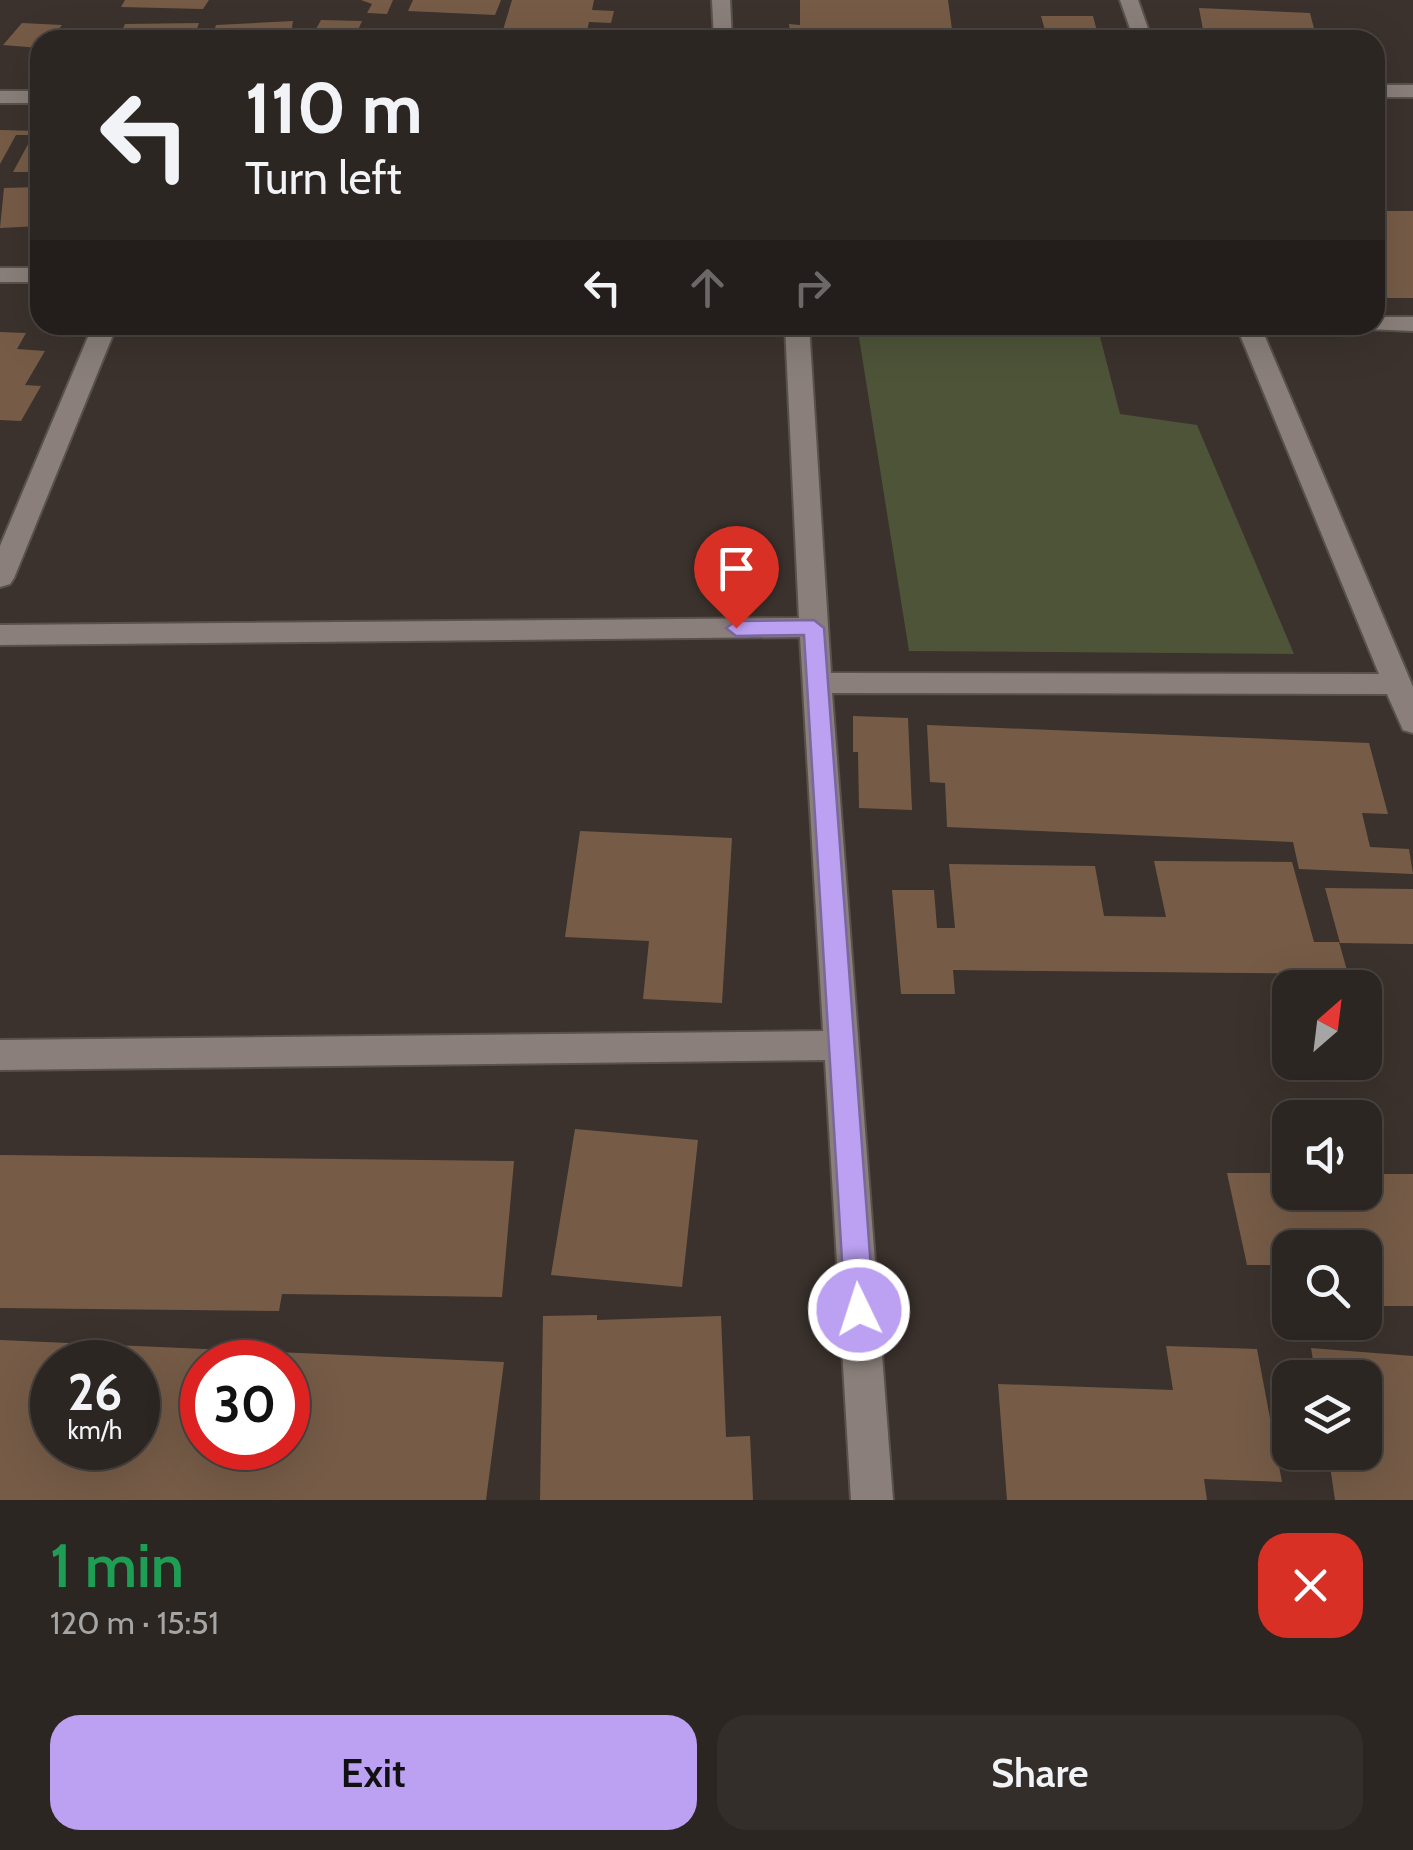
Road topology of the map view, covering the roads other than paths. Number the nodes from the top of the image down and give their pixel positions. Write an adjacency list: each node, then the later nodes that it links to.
1 (721, 0): 3 (street)
2 (1129, 0): 4 (street)
3 (722, 30)
4 (1140, 30)
5 (1413, 91): 6 (street)
6 (1385, 92)
7 (30, 97): 8 (street)
8 (0, 98)
9 (0, 275): 10 (street)
10 (30, 275)
11 (1385, 324): 12 (street)
12 (1413, 324)
13 (101, 335): 16 (street)
14 (798, 335): 17 (street)
15 (1255, 335): 20 (street)
16 (0, 578)
17 (814, 628): 18 (street); 19 (street)
18 (0, 635)
19 (816, 684): 20 (street); 22 (street)
20 (1398, 684): 21 (street)
21 (1413, 722)
22 (842, 1045): 23 (street); 24 (street)
23 (0, 1055)
24 (872, 1500)

